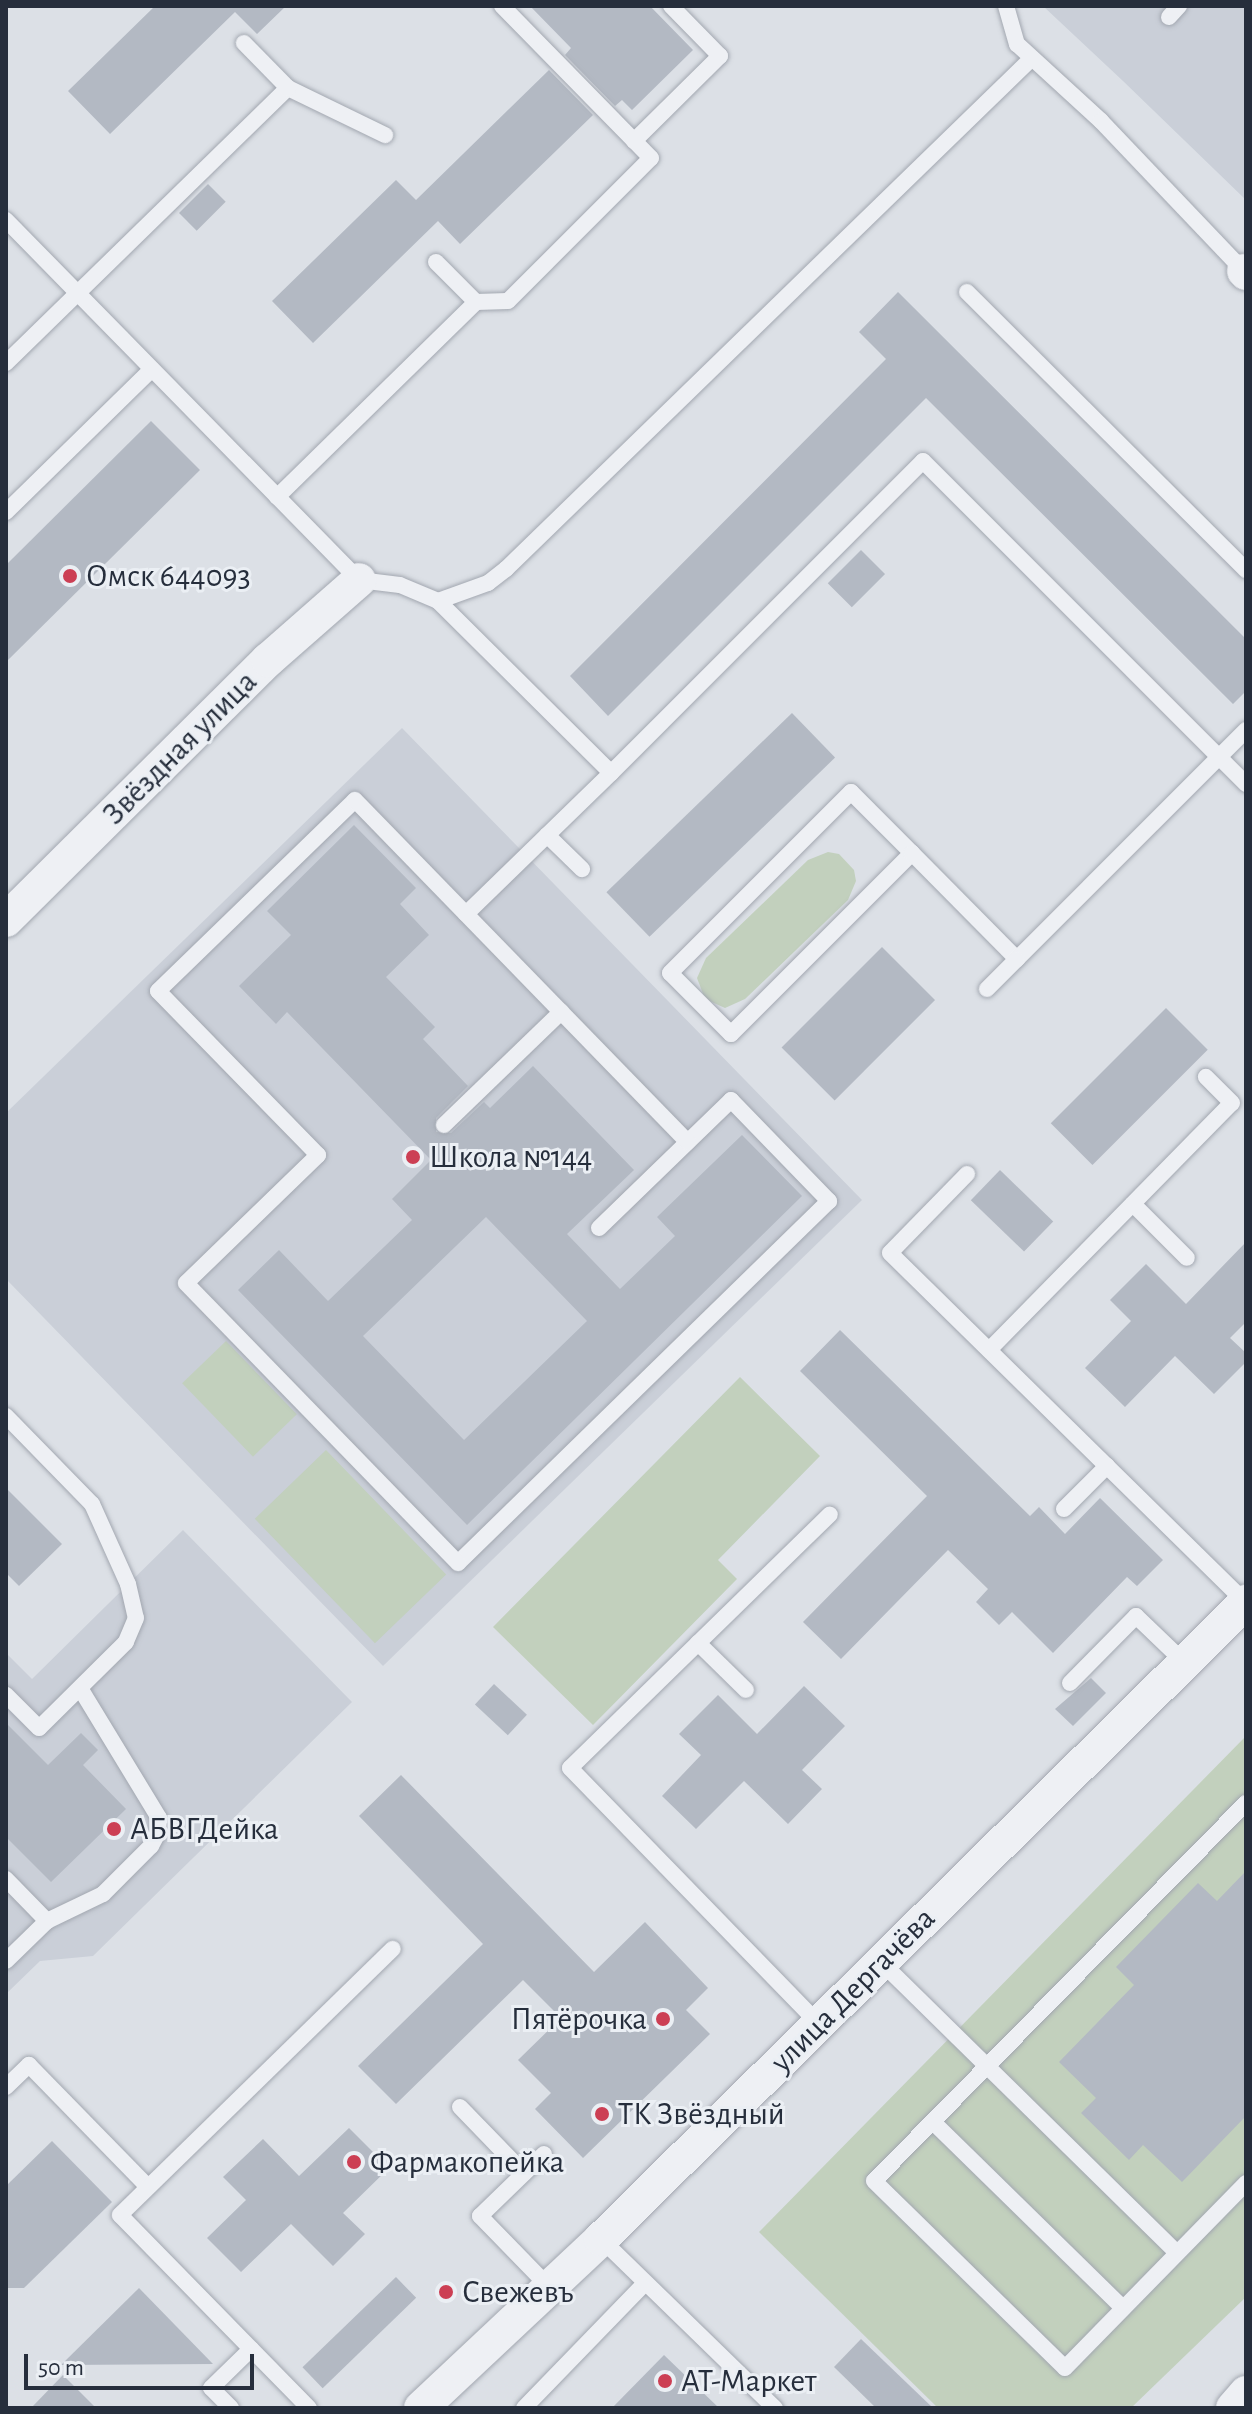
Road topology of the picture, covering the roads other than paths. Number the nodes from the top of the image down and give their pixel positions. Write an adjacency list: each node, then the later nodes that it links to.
1 (502, 6): 8 (lane)
2 (671, 6): 8 (lane)
3 (1006, 6): 5 (lane)
4 (244, 43): 6 (lane)
5 (1032, 58): 11 (lane); 21 (lane)
6 (288, 88): 7 (lane); 13 (lane)
7 (385, 135)
8 (634, 141): 14 (lane)
9 (6, 220): 13 (lane)
10 (436, 262): 14 (lane)
11 (1245, 272)
12 (967, 292): 19 (lane)
13 (78, 293): 15 (lane); 16 (lane)
14 (476, 302): 17 (lane)
15 (6, 363)
16 (152, 369): 17 (lane); 18 (lane)
17 (277, 497): 20 (lane)
18 (6, 512)
19 (1246, 570)
20 (359, 580): 21 (lane); 30 (street, Звёздная улица)
21 (438, 601): 24 (lane)
22 (1246, 730): 23 (lane)
23 (1219, 757): 24 (lane); 25 (lane); 31 (lane)
24 (611, 773): 26 (lane)
25 (1246, 784)
26 (547, 835): 28 (lane); 29 (lane)
27 (912, 853): 27 (lane); 31 (lane)
28 (582, 869)
29 (466, 914): 33 (lane); 36 (lane)
30 (6, 920)
31 (1017, 959): 32 (lane)
32 (987, 989)
33 (561, 1012): 35 (lane); 36 (lane)
34 (1206, 1077): 38 (lane)
35 (444, 1125)
36 (688, 1142): 39 (lane)
37 (967, 1174): 41 (lane)
38 (1133, 1204): 40 (lane); 41 (lane)
39 (599, 1228)
40 (1187, 1258)
41 (989, 1350): 43 (lane)
42 (6, 1416): 50 (lane)
43 (1107, 1466): 44 (lane); 46 (lane)
44 (1064, 1509)
45 (830, 1514): 47 (lane)
46 (1246, 1602): 48 (street, улица Дергачёва)
47 (698, 1643): 51 (lane); 59 (lane)
48 (1183, 1661): 49 (lane); 58 (street, улица Дергачёва)
49 (1070, 1683)
50 (80, 1688): 52 (lane); 55 (lane)
51 (746, 1690)
52 (6, 1695)
53 (1246, 1803): 60 (lane)
54 (6, 1879): 55 (lane)
55 (47, 1921): 57 (lane)
56 (393, 1949): 67 (lane)
57 (8, 1954)
58 (881, 1962): 59 (street, улица Дергачёва); 60 (lane)
59 (819, 2024): 68 (street, улица Дергачёва)
60 (987, 2067): 63 (lane); 69 (lane)
61 (6, 2087): 67 (lane)
62 (460, 2107): 65 (lane)
63 (933, 2122): 72 (lane); 72 (lane)
64 (544, 2154): 65 (lane)
65 (524, 2173): 71 (lane)
66 (1246, 2183): 69 (lane)
67 (148, 2187): 73 (lane)
68 (601, 2239): 70 (lane); 71 (street, улица Дергачёва)
69 (1177, 2253): 72 (lane)
70 (645, 2283): 78 (lane); 79 (lane)
71 (548, 2286): 77 (street, улица Дергачёва)
72 (1123, 2308)
73 (251, 2349): 75 (lane); 76 (lane)
74 (1246, 2393): 80 (street)
75 (298, 2404)
76 (231, 2408)
77 (421, 2408)
78 (524, 2408)
79 (775, 2408)
80 (1233, 2408)

